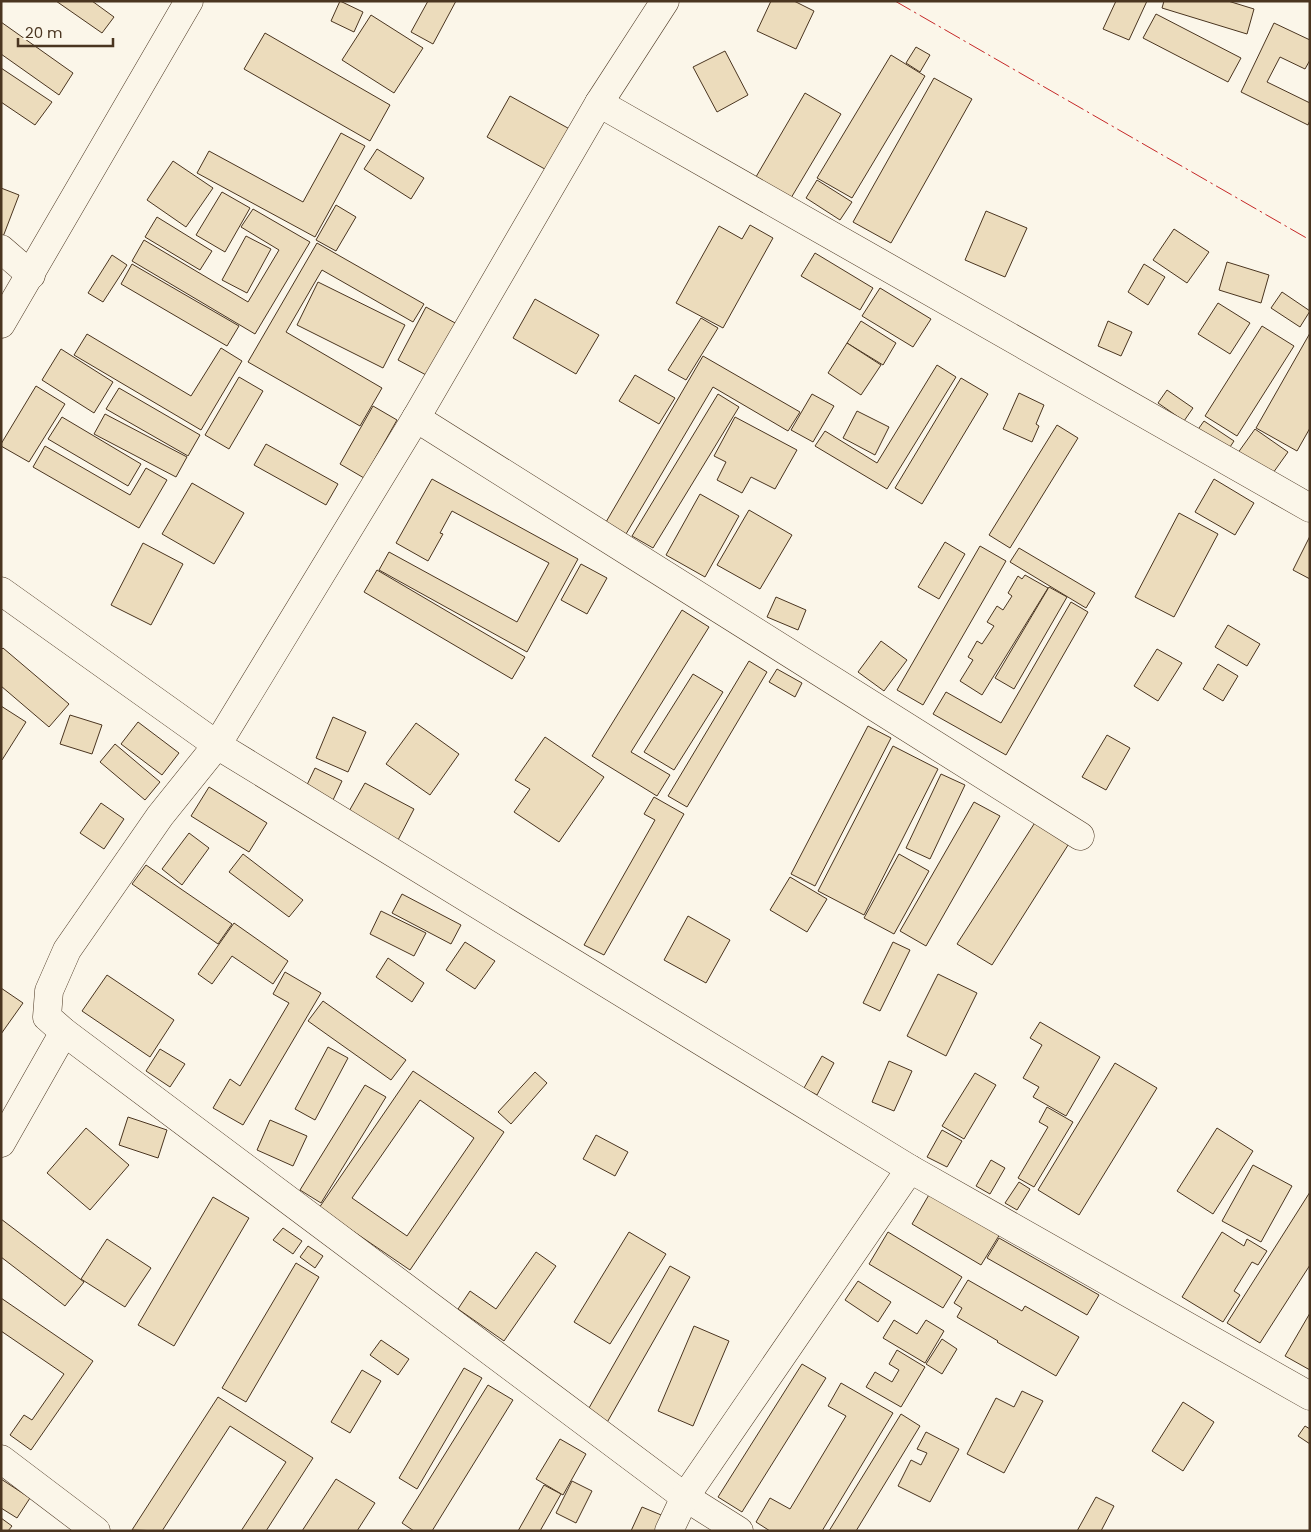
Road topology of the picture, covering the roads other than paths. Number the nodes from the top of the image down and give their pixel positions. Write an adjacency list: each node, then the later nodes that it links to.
1 (189, 1): 5 (street)
2 (665, 1): 3 (street)
3 (599, 103): 7 (street); 8 (street)
4 (1, 249): 5 (street)
5 (31, 275): 6 (street)
6 (1, 324)
7 (416, 418): 10 (street); 11 (street)
8 (1310, 508)
9 (1, 592): 10 (street)
10 (217, 745): 12 (street); 14 (street)
11 (1080, 836)
12 (64, 1032): 13 (street); 17 (street)
13 (1, 1143)
14 (910, 1169): 15 (street); 17 (street)
15 (1310, 1396)
16 (1, 1460): 18 (street)
17 (685, 1497): 19 (street); 20 (street)
18 (96, 1531)
19 (669, 1531)
20 (739, 1531)

